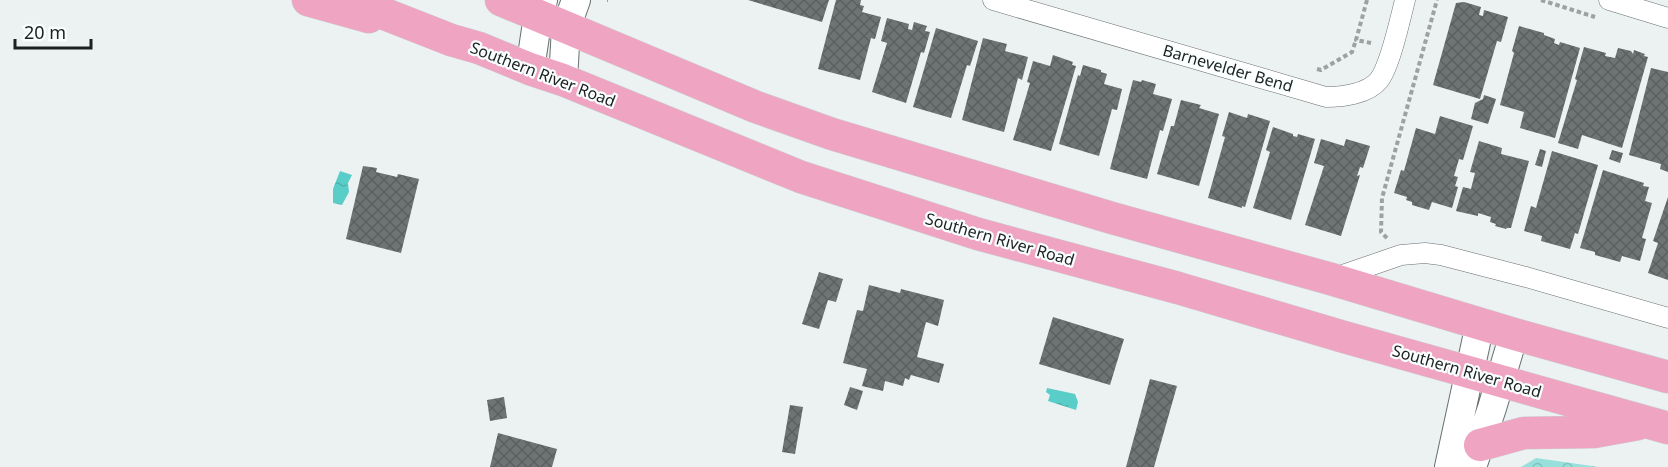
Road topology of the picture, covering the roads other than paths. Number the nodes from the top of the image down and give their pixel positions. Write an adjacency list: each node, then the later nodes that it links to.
1 (308, 0): 9 (main road)
2 (349, 0): 9 (main road, Southern River Road)
3 (501, 0): 7 (main road)
4 (993, 0): 5 (street, Barnevelder Bend)
5 (1405, 0)
6 (1609, 0): 8 (street)
7 (556, 11): 10 (main road); 11 (main road); 12 (main road)
8 (1668, 18)
9 (451, 40): 10 (main road, Southern River Road)
10 (530, 69): 11 (main road, Southern River Road)
11 (562, 80): 16 (main road, Southern River Road)
12 (1331, 279): 13 (street); 14 (main road)
13 (1668, 318)
14 (1480, 324): 15 (main road); 16 (main road)
15 (1514, 334): 17 (main road); 18 (main road)
16 (1470, 372): 18 (main road, Southern River Road); 21 (main road)
17 (1668, 377)
18 (1501, 381): 19 (main road, Southern River Road); 20 (main road)
19 (1658, 425): 20 (main road)
20 (1476, 456)
21 (1449, 467)

